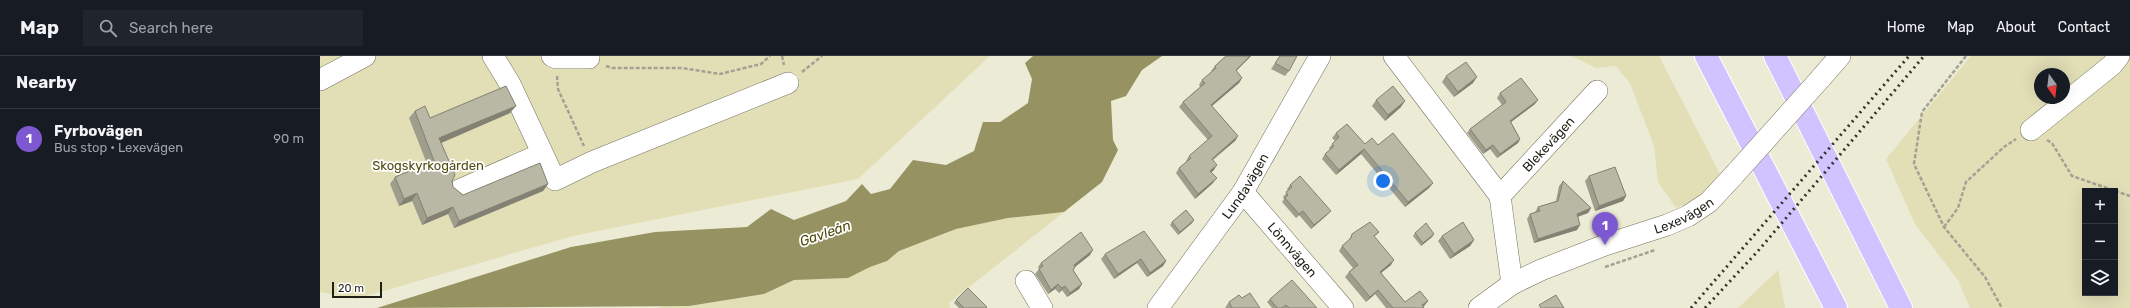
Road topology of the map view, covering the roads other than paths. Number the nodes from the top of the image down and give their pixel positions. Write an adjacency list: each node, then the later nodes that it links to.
1 (365, 56): 11 (street)
2 (493, 56): 15 (street)
3 (1320, 56): 17 (street, Lundavägen)
4 (1394, 56): 18 (street)
5 (1706, 56): 26 (highway)
6 (1775, 56): 21 (highway)
7 (1840, 56): 20 (street, Lexevägen, bridge)
8 (2119, 56): 14 (street)
9 (554, 57): 10 (street)
10 (589, 58)
11 (320, 80)
12 (788, 83): 15 (street)
13 (1597, 91): 18 (street, Blekevägen)
14 (2031, 130)
15 (541, 154): 16 (street)
16 (459, 190)
17 (1243, 192): 23 (street, Lundavägen); 24 (street, Lönnvägen)
18 (1500, 196): 20 (street)
19 (1026, 281): 22 (street)
20 (1512, 284): 25 (street, Lexevägen)
21 (1899, 305)
22 (1042, 308)
23 (1158, 308)
24 (1342, 308)
25 (1479, 308)
26 (1836, 308)

